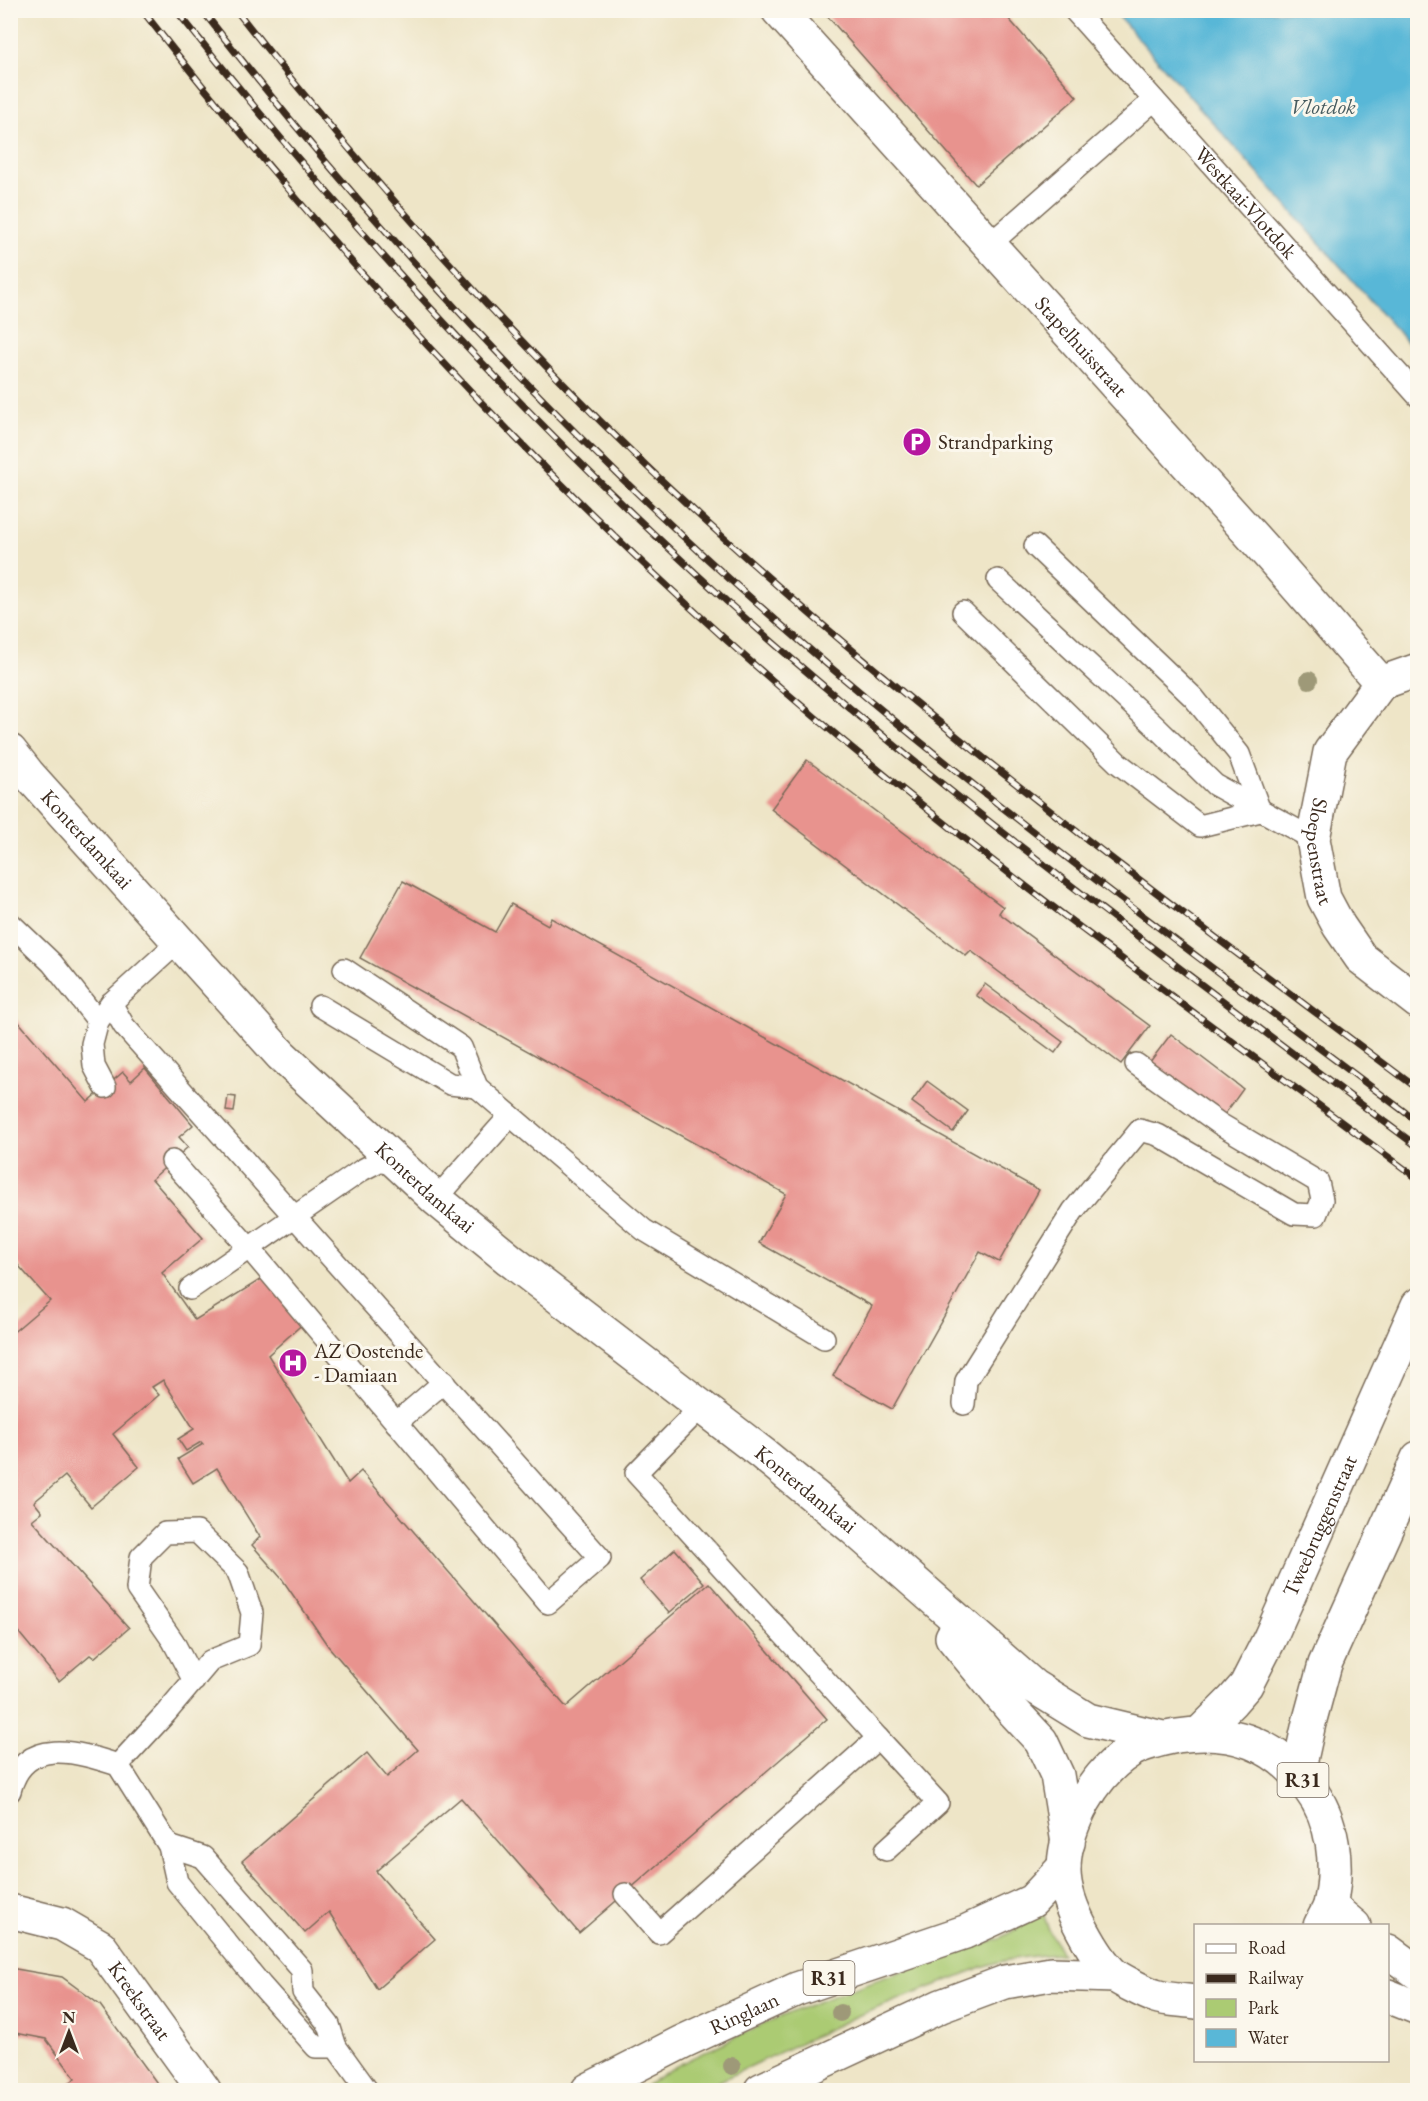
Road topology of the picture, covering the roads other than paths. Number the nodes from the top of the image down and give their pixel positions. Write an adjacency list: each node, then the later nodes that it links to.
1 (778, 10): 4 (street, Stapelhuisstraat)
2 (1074, 10): 3 (lane, Westkaai-Vlotdok)
3 (1154, 100): 4 (lane); 5 (lane, Westkaai-Vlotdok)
4 (989, 245): 10 (street, Stapelhuisstraat)
5 (1418, 396)
6 (1035, 546): 12 (lane)
7 (998, 580): 12 (lane)
8 (963, 612): 12 (lane)
9 (1418, 670): 10 (street)
10 (1381, 683): 13 (street, Sloepenstraat)
11 (16, 770): 15 (street, Konterdamkaai)
12 (1260, 811): 13 (lane)
13 (1313, 839): 17 (street, Sloepenstraat)
14 (10, 923): 20 (lane)
15 (179, 941): 18 (lane); 25 (street, Konterdamkaai)
16 (344, 969): 23 (lane)
17 (1418, 1002)
18 (111, 1003): 20 (lane); 28 (lane)
19 (320, 1006): 23 (lane)
20 (98, 1021): 22 (lane)
21 (1136, 1064): 34 (lane)
22 (105, 1087)
23 (477, 1087): 24 (lane)
24 (510, 1116): 27 (lane); 32 (lane)
25 (389, 1156): 27 (street, Konterdamkaai); 28 (lane)
26 (172, 1161): 29 (lane)
27 (436, 1198): 35 (street, Konterdamkaai)
28 (294, 1218): 29 (lane); 33 (lane)
29 (250, 1249): 30 (lane); 36 (lane)
30 (190, 1289)
31 (1418, 1305): 40 (street, Tweebruggenstraat)
32 (824, 1338)
33 (444, 1382): 36 (lane); 36 (lane)
34 (964, 1404)
35 (702, 1407): 38 (street, Konterdamkaai); 41 (lane)
36 (396, 1423)
37 (1418, 1458): 44 (street, R31)
38 (894, 1566): 42 (street, Konterdamkaai); 48 (street, Konterdamkaai)
39 (194, 1681): 39 (lane); 43 (lane)
40 (1200, 1733): 42 (street, R31); 44 (street, R31)
41 (878, 1738): 47 (lane); 49 (lane)
42 (1163, 1738): 48 (street, R31)
43 (118, 1765): 45 (lane); 46 (lane)
44 (1298, 1773): 51 (street, R31)
45 (10, 1791)
46 (169, 1846): 55 (lane); 58 (lane)
47 (886, 1850)
48 (1066, 1855): 54 (street, R31); 63 (street, Ringlaan / R31)
49 (625, 1894)
50 (10, 1911): 61 (street, Kreekstraat)
51 (1335, 1919)
52 (1389, 1952): 53 (street)
53 (1418, 1973)
54 (1115, 1976): 57 (street, R31); 64 (street, R31)
55 (303, 1992): 58 (lane); 60 (lane)
56 (1389, 1996): 59 (street)
57 (1194, 2002)
58 (280, 2006): 60 (lane)
59 (1418, 2008)
60 (336, 2047): 62 (lane)
61 (204, 2091)
62 (367, 2091)
63 (588, 2091)
64 (761, 2091)

